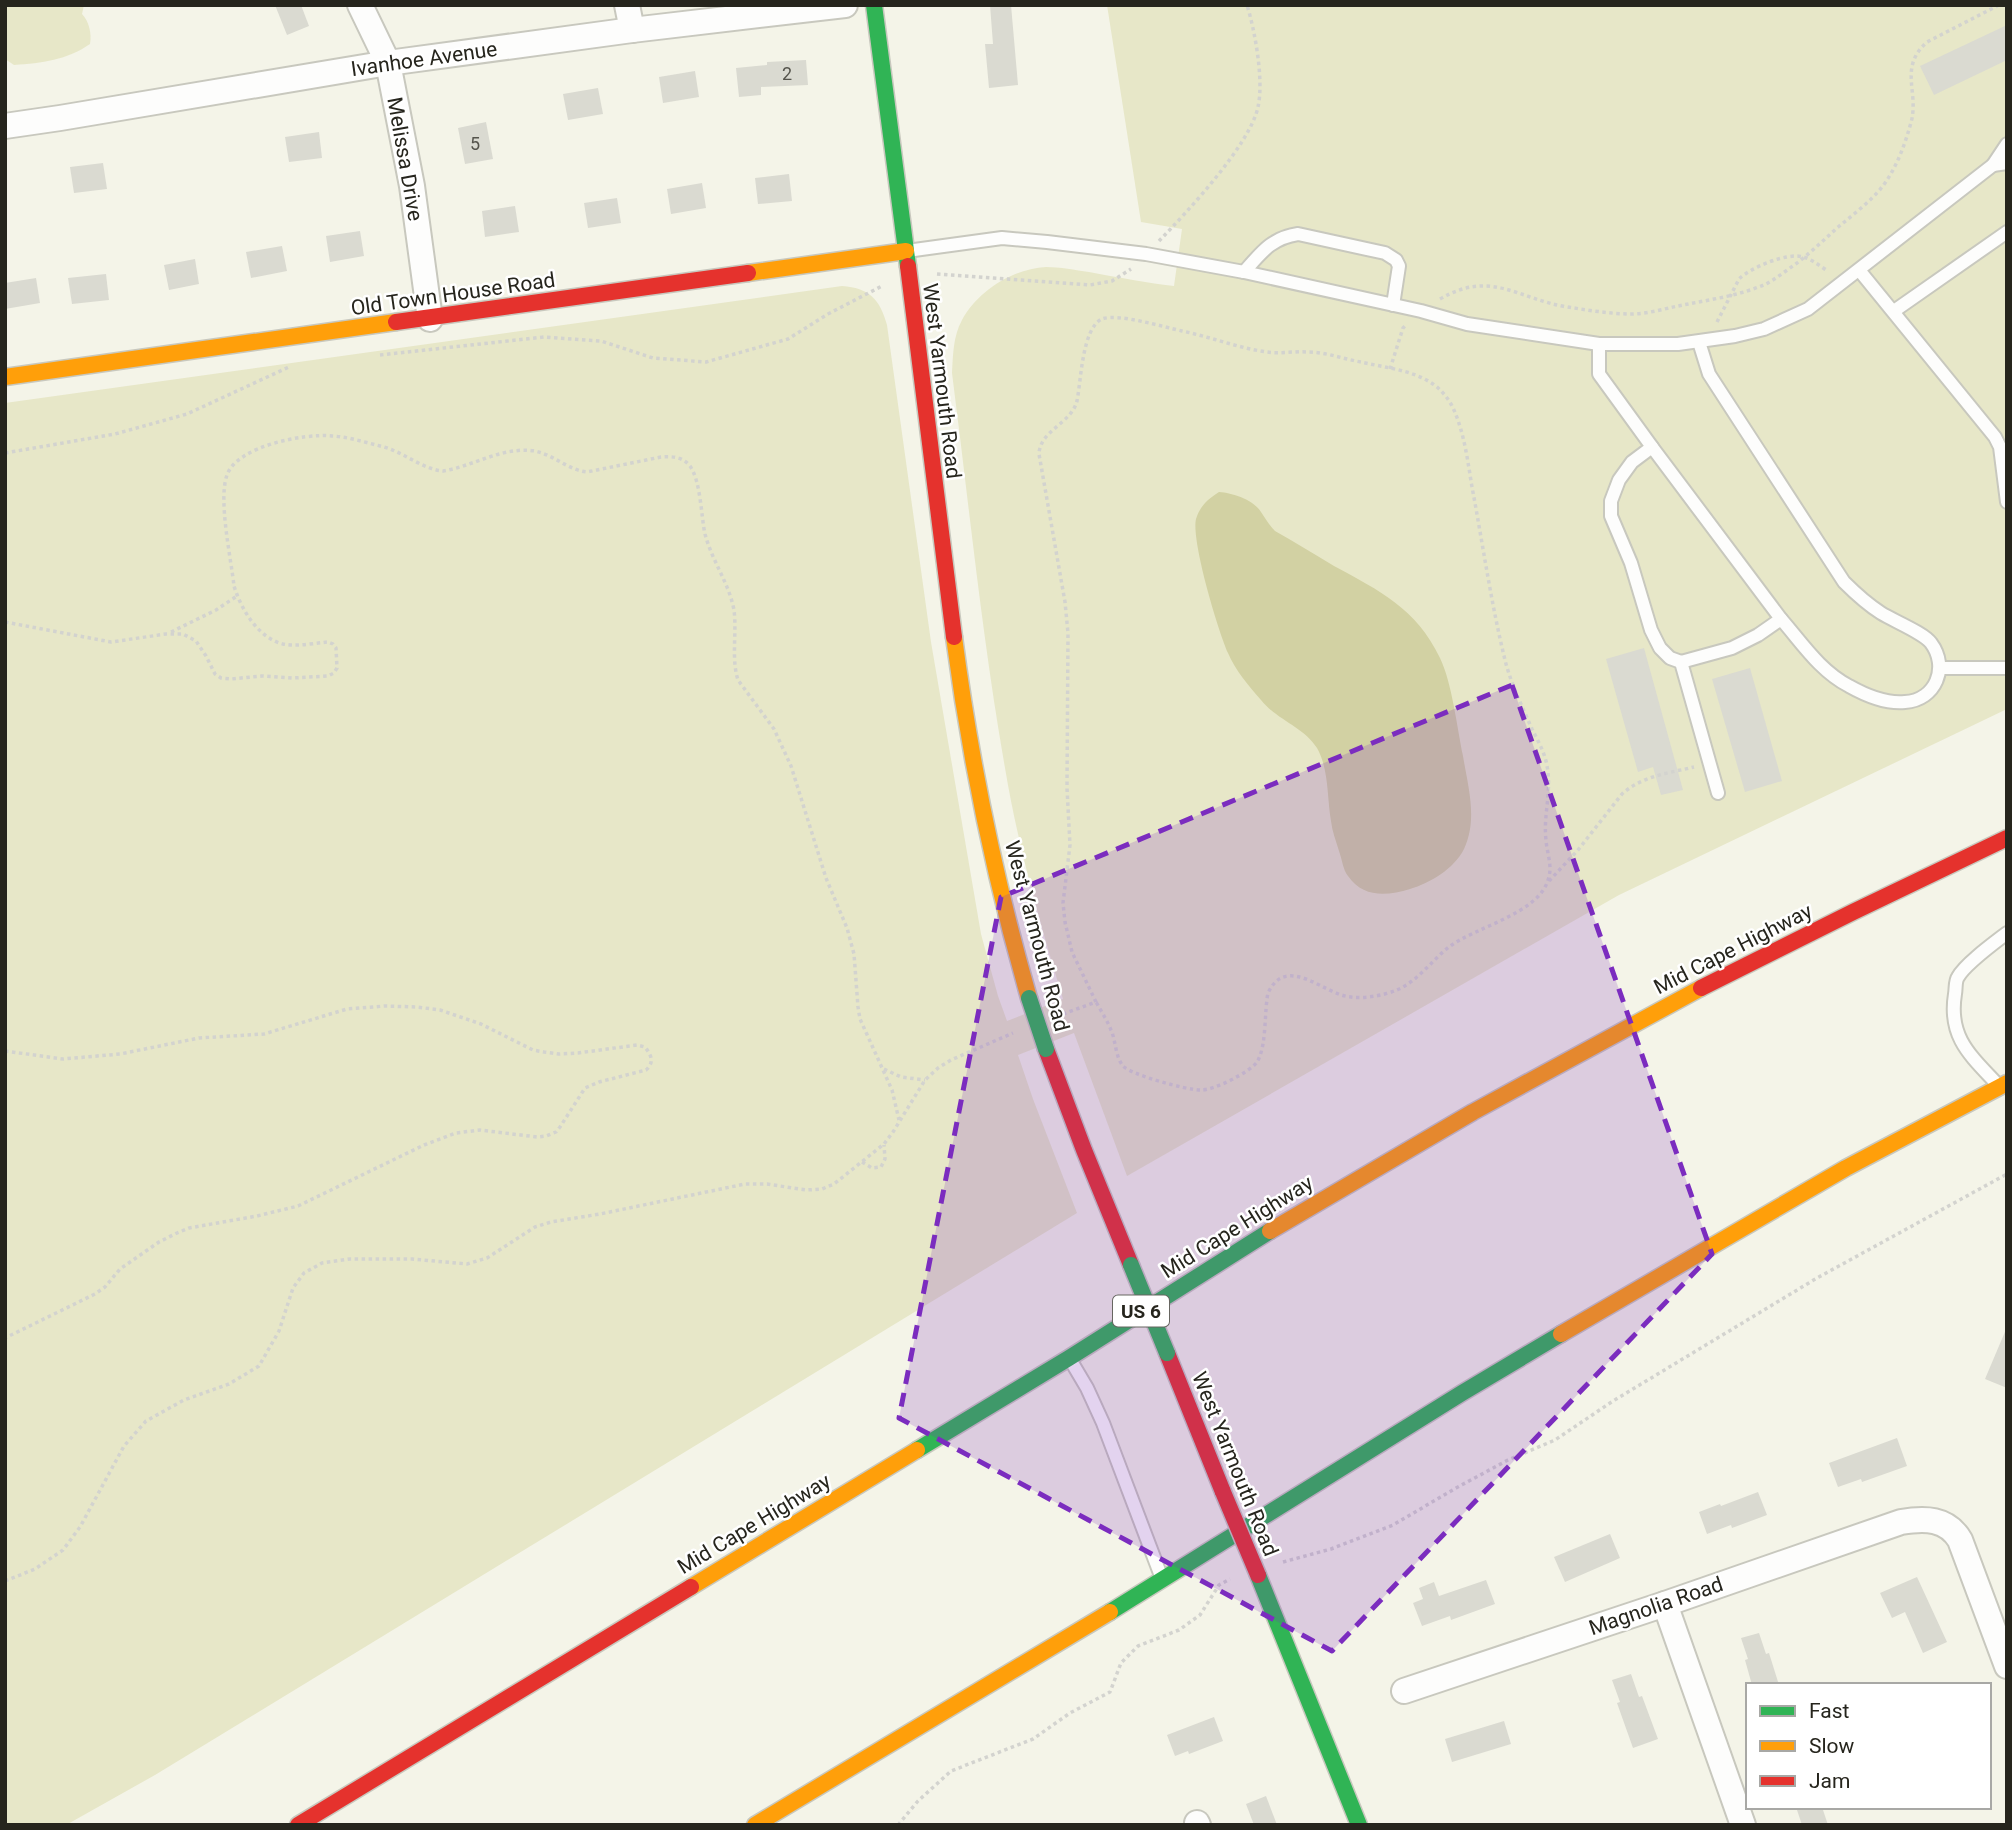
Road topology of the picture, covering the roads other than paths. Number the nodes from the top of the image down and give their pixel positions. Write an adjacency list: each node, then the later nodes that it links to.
1 (360, 5): 6 (street, Melissa Drive)
2 (628, 5): 5 (street)
3 (845, 5): 5 (street, Ivanhoe Avenue)
4 (874, 5): 12 (main road, West Yarmouth Road)
5 (632, 30): 6 (street, Ivanhoe Avenue)
6 (388, 63): 7 (street, Ivanhoe Avenue); 17 (street, Melissa Drive)
7 (5, 126)
8 (2007, 144): 10 (lane)
9 (2007, 163): 10 (lane)
10 (1993, 165): 13 (lane)
11 (2007, 232): 16 (lane)
12 (906, 251): 14 (lane); 17 (main road, Old Town House Road); 38 (main road, West Yarmouth Road, bridge)
13 (1859, 270): 16 (lane); 18 (lane)
14 (1244, 272): 15 (lane); 15 (lane)
15 (1392, 305): 19 (lane)
16 (1894, 311): 22 (lane)
17 (430, 319): 20 (main road, Old Town House Road)
18 (1704, 341): 19 (lane); 25 (lane)
19 (1599, 344): 21 (lane)
20 (5, 377)
21 (1652, 447): 23 (lane); 24 (lane)
22 (2007, 502)
23 (1781, 619): 24 (lane); 25 (lane)
24 (1681, 662): 27 (lane)
25 (1940, 668): 26 (lane)
26 (2007, 668)
27 (1718, 793)
28 (2007, 838): 31 (main road, Mid Cape Highway / US 6)
29 (2007, 933): 30 (lane)
30 (2003, 1085): 32 (main road)
31 (1069, 1358): 32 (lane); 36 (main road, Mid Cape Highway / US 6)
32 (1163, 1580): 37 (main road)
33 (1665, 1604): 34 (street, Magnolia Road); 35 (street, Magnolia Road); 39 (street)
34 (2007, 1666)
35 (1404, 1691)
36 (298, 1825)
37 (755, 1825)
38 (1359, 1825)
39 (1743, 1825)

